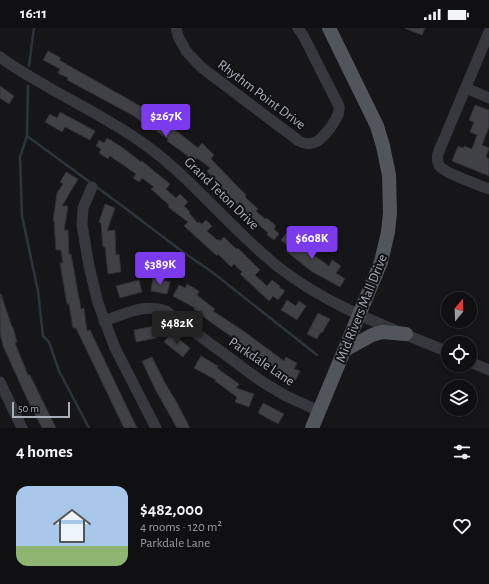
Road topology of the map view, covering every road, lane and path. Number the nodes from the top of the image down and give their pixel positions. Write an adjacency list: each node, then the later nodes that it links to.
1 (176, 28): 2 (street, Rhythm Point Drive)
2 (298, 28)
3 (329, 28): 10 (main road, Mid Rivers Mall Drive)
4 (489, 32): 6 (street)
5 (0, 57): 10 (street, Grand Teton Drive)
6 (466, 88): 7 (street); 9 (street)
7 (489, 98)
8 (92, 188): 11 (street)
9 (489, 190)
10 (360, 315): 12 (street, Grand Teton Drive); 14 (main road, Mid Rivers Mall Drive)
11 (104, 321): 18 (street, Parkdale Lane); 20 (street)
12 (406, 334): 13 (street, Grand Teton Drive); 14 (main road)
13 (441, 349)
14 (345, 350): 18 (main road, Mid Rivers Mall Drive)
15 (477, 365): 16 (street)
16 (489, 370)
17 (0, 382): 19 (street)
18 (319, 411): 21 (main road, Mid Rivers Mall Drive)
19 (22, 428)
20 (156, 428)
21 (312, 428)

